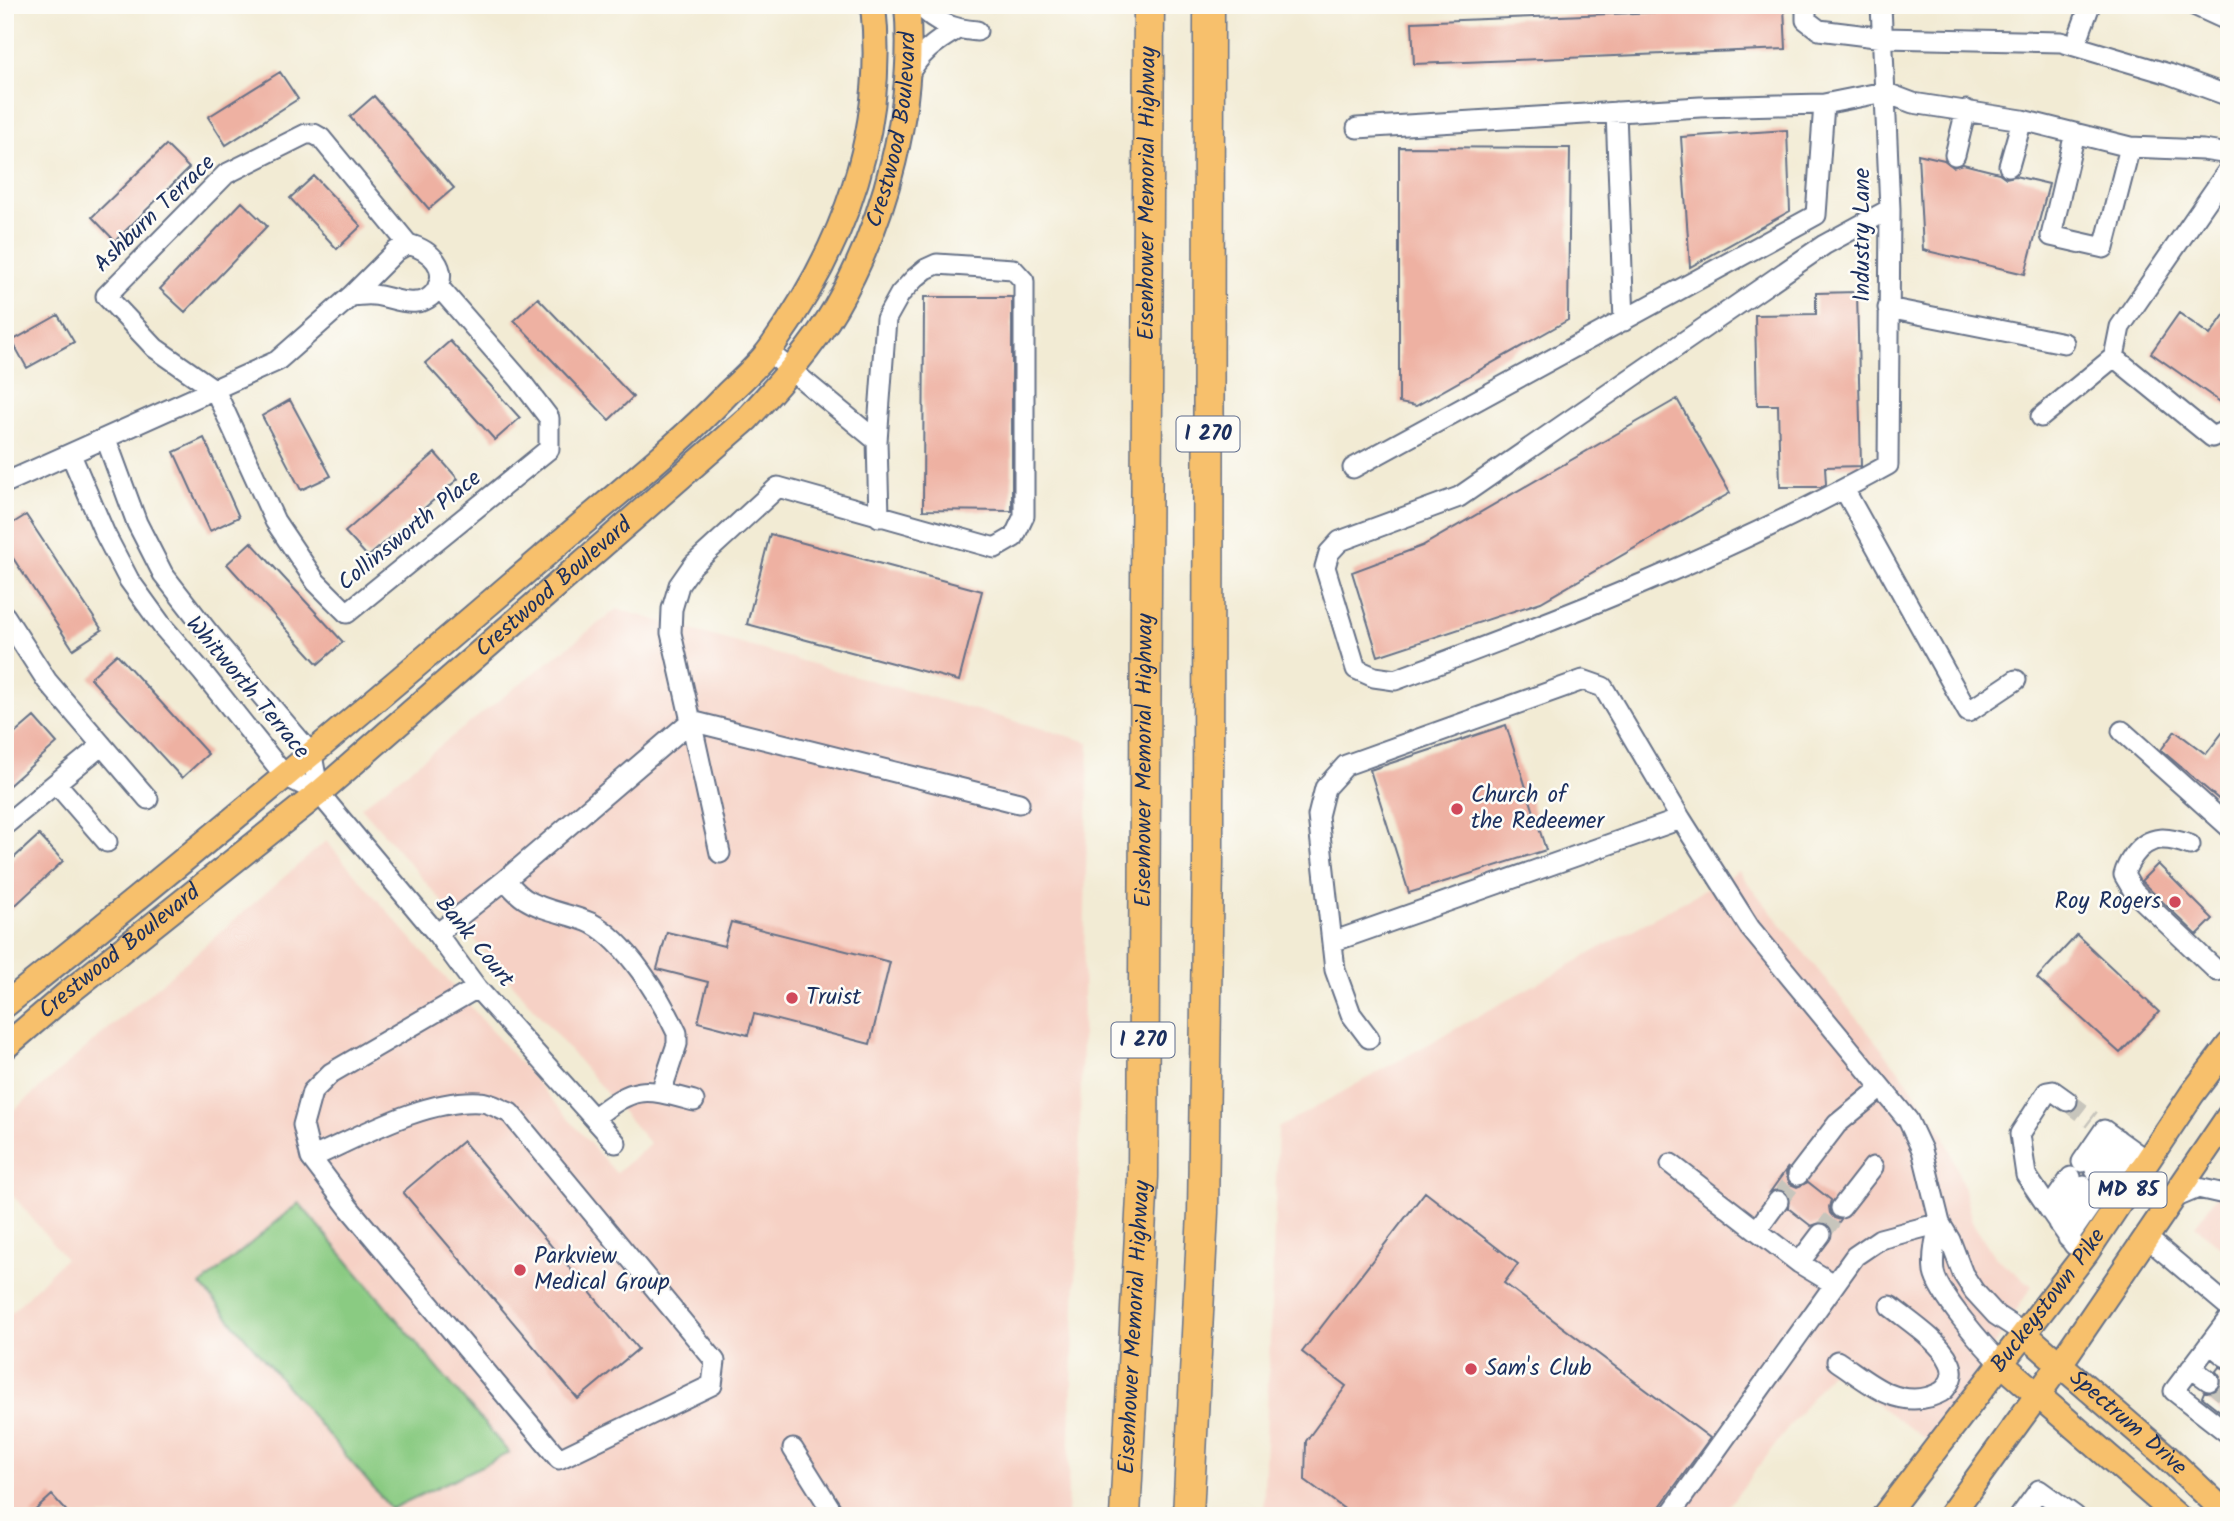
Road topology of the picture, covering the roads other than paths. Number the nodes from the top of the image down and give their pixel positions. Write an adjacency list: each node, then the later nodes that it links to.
1 (873, 5): 36 (main road, Crestwood Boulevard)
2 (906, 5): 15 (main road, Crestwood Boulevard)
3 (919, 5): 11 (street)
4 (1149, 5): 114 (highway, Eisenhower Memorial Highway / I 270)
5 (1209, 5): 115 (highway, I 270)
6 (1806, 5): 13 (street)
7 (1881, 5): 13 (street, Industry Lane)
8 (2091, 5): 14 (street)
9 (2194, 5): 10 (street)
10 (2229, 21)
11 (956, 30): 12 (street); 15 (street)
12 (977, 31)
13 (1884, 38): 14 (street); 16 (street, Industry Lane)
14 (2075, 46): 17 (street)
15 (908, 76): 38 (main road, Crestwood Boulevard)
16 (1884, 92): 18 (street); 19 (street); 29 (street, Industry Lane)
17 (2229, 96)
18 (1824, 104): 20 (street); 34 (street)
19 (1966, 110): 21 (street); 26 (street)
20 (1616, 112): 22 (street); 34 (street)
21 (2022, 120): 23 (street); 27 (street)
22 (1357, 128)
23 (2075, 133): 24 (street); 24 (street)
24 (2130, 147): 25 (street)
25 (2229, 154)
26 (1955, 155)
27 (2009, 166)
28 (2229, 169): 37 (street)
29 (1890, 209): 33 (street, Industry Lane); 47 (street)
30 (408, 244): 31 (street); 32 (street); 39 (street, Ashburn Terrace)
31 (438, 286): 32 (street); 39 (street, Collinsworth Place)
32 (351, 296): 39 (street)
33 (1888, 308): 35 (street); 47 (street, Industry Lane)
34 (1624, 321): 45 (street)
35 (2064, 343)
36 (769, 352): 38 (street); 54 (main road, Crestwood Boulevard)
37 (2114, 357): 40 (street); 41 (street)
38 (792, 369): 43 (street); 57 (main road, Crestwood Boulevard)
39 (215, 390): 42 (street)
40 (2041, 417)
41 (2229, 429)
42 (106, 439): 44 (street); 54 (street, Whitworth Terrace)
43 (877, 440): 48 (street); 48 (street)
44 (71, 455): 46 (street); 55 (street, Whitworth Terrace)
45 (1353, 468)
46 (5, 483)
47 (1844, 489): 50 (street)
48 (879, 517): 51 (street)
49 (5, 616): 53 (street)
50 (2015, 680)
51 (691, 721): 59 (street); 65 (street); 66 (street)
52 (2122, 731): 62 (street)
53 (102, 745): 56 (street); 58 (street)
54 (313, 755): 55 (main road, Crestwood Boulevard); 57 (street, Whitworth Terrace)
55 (285, 776): 57 (street, Whitworth Terrace); 71 (main road, Crestwood Boulevard)
56 (56, 783): 61 (street); 63 (street)
57 (319, 793): 67 (street, Bank Court); 74 (main road, Crestwood Boulevard)
58 (148, 799)
59 (1019, 803)
60 (1681, 819): 68 (street); 68 (street); 75 (street)
61 (5, 825)
62 (2229, 827)
63 (107, 842)
64 (2190, 845): 69 (street)
65 (720, 853)
66 (505, 880): 67 (street); 76 (street)
67 (436, 934): 70 (street, Bank Court)
68 (1332, 942): 72 (street)
69 (2217, 971)
70 (477, 988): 80 (street, Bank Court); 83 (street)
71 (5, 1005)
72 (1369, 1038)
73 (2229, 1045): 81 (main road, Buckeystown Pike / MD 85)
74 (5, 1047)
75 (1881, 1088): 86 (street); 91 (street)
76 (661, 1092): 77 (street); 80 (street)
77 (694, 1101)
78 (2067, 1101): 93 (street)
79 (2229, 1116): 88 (main road, Buckeystown Pike / MD 85)
80 (594, 1118): 82 (street, Bank Court)
81 (2118, 1140): 93 (main road, Buckeystown Pike / MD 85); 93 (street)
82 (616, 1143)
83 (311, 1158): 83 (street)
84 (1671, 1164): 92 (street)
85 (1873, 1167): 90 (street)
86 (1798, 1175)
87 (2229, 1195): 88 (street)
88 (2172, 1199): 95 (main road, Buckeystown Pike / MD 85)
89 (1778, 1201): 92 (street)
90 (1841, 1208)
91 (1940, 1223): 97 (street); 101 (street); 105 (street)
92 (1757, 1230): 96 (street)
93 (2065, 1231): 101 (main road, Buckeystown Pike / MD 85)
94 (1821, 1234): 96 (street)
95 (2146, 1237): 99 (street); 106 (main road, Buckeystown Pike / MD 85)
96 (1799, 1263): 97 (street)
97 (1834, 1284): 116 (street)
98 (1890, 1306): 104 (street)
99 (2229, 1307)
100 (2229, 1319): 102 (street)
101 (2025, 1334): 105 (main road, Buckeystown Pike / MD 85); 106 (main road, Spectrum Drive)
102 (2210, 1343): 103 (street); 107 (street)
103 (2227, 1357)
104 (1837, 1361)
105 (2002, 1364): 109 (main road, Spectrum Drive); 117 (main road, Buckeystown Pike / MD 85)
106 (2060, 1364): 109 (main road, Buckeystown Pike / MD 85); 122 (main road, Spectrum Drive)
107 (2191, 1368): 108 (street); 110 (street)
108 (2208, 1381)
109 (2038, 1394): 118 (main road, Buckeystown Pike / MD 85); 121 (main road, Spectrum Drive)
110 (2229, 1434)
111 (793, 1449): 113 (street)
112 (2053, 1509): 119 (street); 120 (street)
113 (835, 1516)
114 (1125, 1516)
115 (1188, 1516)
116 (1669, 1516)
117 (1884, 1516)
118 (1950, 1516)
119 (2020, 1516)
120 (2076, 1516)
121 (2177, 1516)
122 (2229, 1516)

